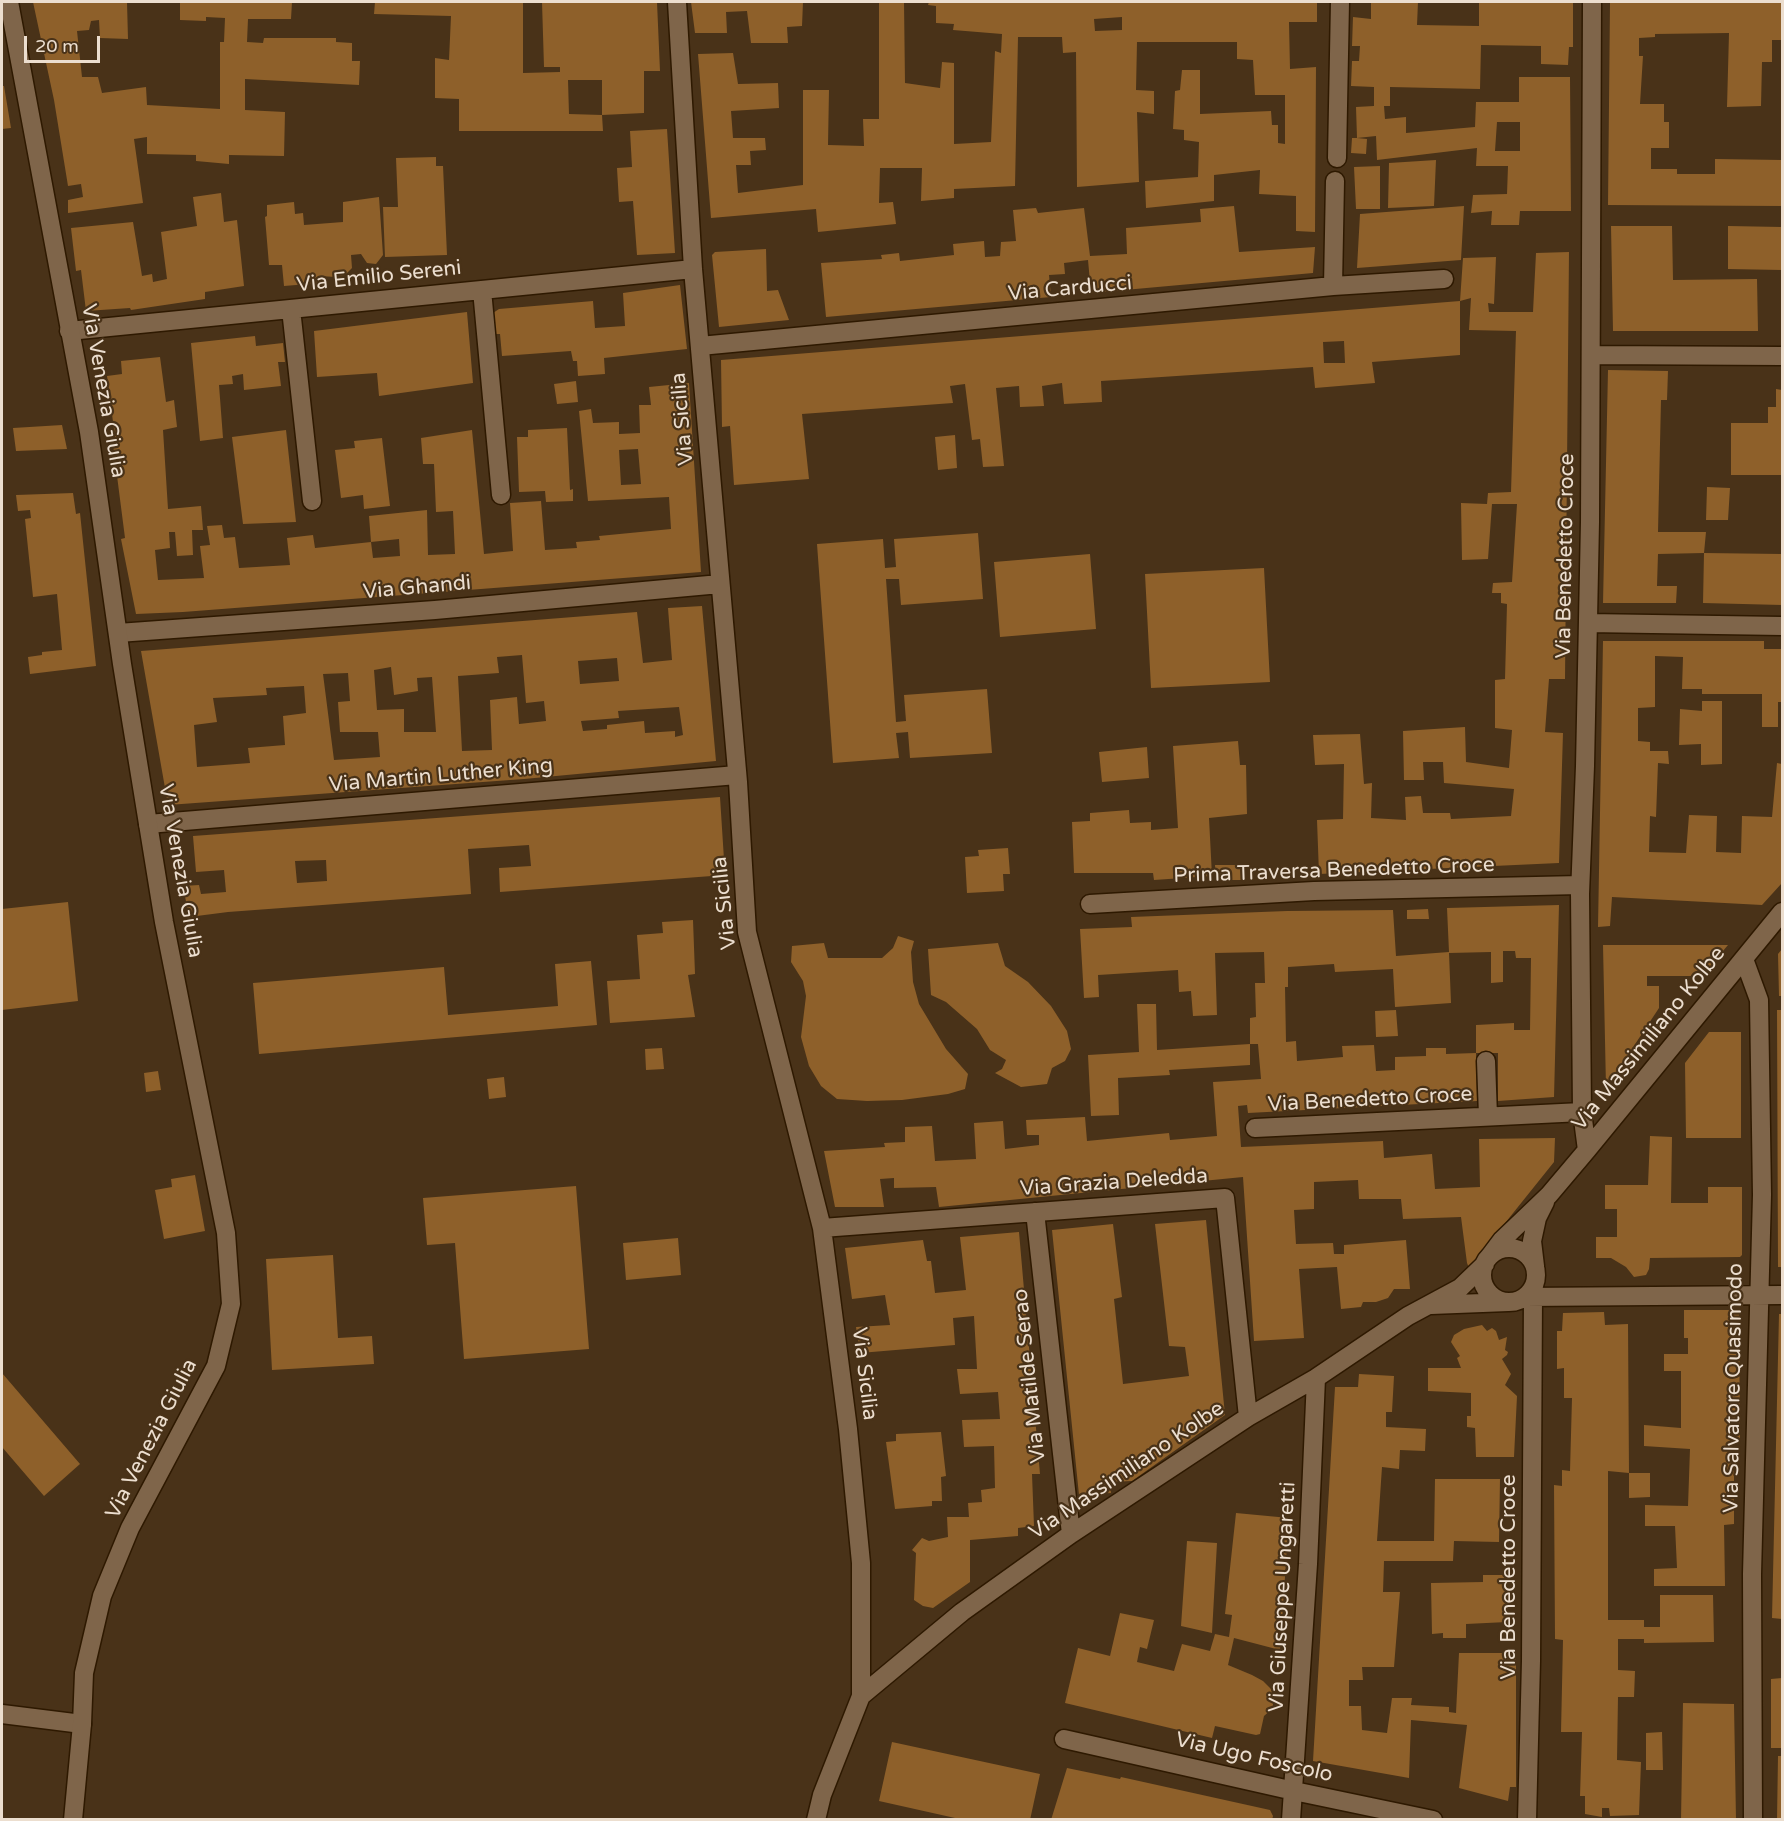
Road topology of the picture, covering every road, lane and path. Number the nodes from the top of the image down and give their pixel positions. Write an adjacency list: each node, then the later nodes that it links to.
1 (9, 2): 12 (street, Via Venezia Giulia)
2 (677, 2): 7 (street, Via Sicilia)
3 (1340, 2): 5 (street)
4 (1592, 2): 14 (street, Via Benedetto Croce)
5 (1336, 158)
6 (1335, 181): 9 (street)
7 (693, 269): 10 (street, Via Emilio Sereni); 13 (street, Via Sicilia)
8 (1444, 279): 9 (street, Via Carducci)
9 (1333, 286): 13 (street, Via Carducci)
10 (482, 290): 11 (street, Via Emilio Sereni); 16 (street)
11 (291, 309): 12 (street, Via Emilio Sereni); 17 (street)
12 (69, 331): 21 (street, Via Venezia Giulia)
13 (700, 346): 18 (street, Via Sicilia)
14 (1592, 355): 15 (street); 19 (street, Via Benedetto Croce)
15 (1782, 356)
16 (501, 495)
17 (312, 501)
18 (720, 584): 21 (street, Via Ghandi); 22 (street, Via Sicilia)
19 (1588, 623): 20 (street); 24 (street, Via Benedetto Croce)
20 (1782, 626)
21 (118, 633): 23 (street, Via Venezia Giulia)
22 (737, 775): 23 (street, Via Martin Luther King); 35 (street, Via Sicilia)
23 (148, 824): 47 (street, Via Venezia Giulia)
24 (1580, 885): 25 (street, Prima Traversa Benedetto Croce); 29 (street, Via Benedetto Croce)
25 (1090, 904)
26 (1782, 912): 27 (street, Via Massimiliano Kolbe)
27 (1744, 959): 32 (street, Via Massimiliano Kolbe); 38 (street, Via Salvatore Quasimodo)
28 (1486, 1061): 30 (street, Via Benedetto Croce)
29 (1582, 1112): 30 (street, Via Benedetto Croce); 32 (street, Via Benedetto Croce)
30 (1488, 1116): 31 (street, Via Benedetto Croce)
31 (1255, 1128)
32 (1587, 1150): 33 (street, Via Massimiliano Kolbe)
33 (1549, 1195): 36 (street, Via Massimiliano Kolbe); 37 (street, Via Massimiliano Kolbe)
34 (1035, 1212): 35 (street, Via Grazia Deledda); 43 (street, Via Grazia Deledda); 44 (street, Via Matilde Serao)
35 (822, 1228): 45 (street, Via Sicilia)
36 (1488, 1260): 37 (street); 40 (street); 41 (street, Via Massimiliano Kolbe)
37 (1535, 1266): 40 (street, Via Massimiliano Kolbe)
38 (1758, 1295): 39 (street); 40 (street); 55 (street, Via Salvatore Quasimodo)
39 (1782, 1295)
40 (1522, 1299): 41 (street, Via Massimiliano Kolbe); 54 (street, Via Benedetto Croce)
41 (1431, 1305): 42 (street, Via Massimiliano Kolbe)
42 (1316, 1378): 43 (street, Via Massimiliano Kolbe); 49 (street, Via Giuseppe Ungaretti)
43 (1248, 1418): 44 (street, Via Massimiliano Kolbe)
44 (1071, 1534): 45 (street, Via Massimiliano Kolbe)
45 (861, 1696): 51 (street, Via Sicilia)
46 (2, 1714): 47 (street)
47 (82, 1724): 50 (street, Via Venezia Giulia)
48 (1064, 1739): 49 (street, Via Ugo Foscolo)
49 (1294, 1791): 52 (street, Via Giuseppe Ungaretti); 53 (street, Via Ugo Foscolo)
50 (73, 1820)
51 (816, 1820)
52 (1292, 1820)
53 (1433, 1820)
54 (1527, 1820)
55 (1753, 1820)

